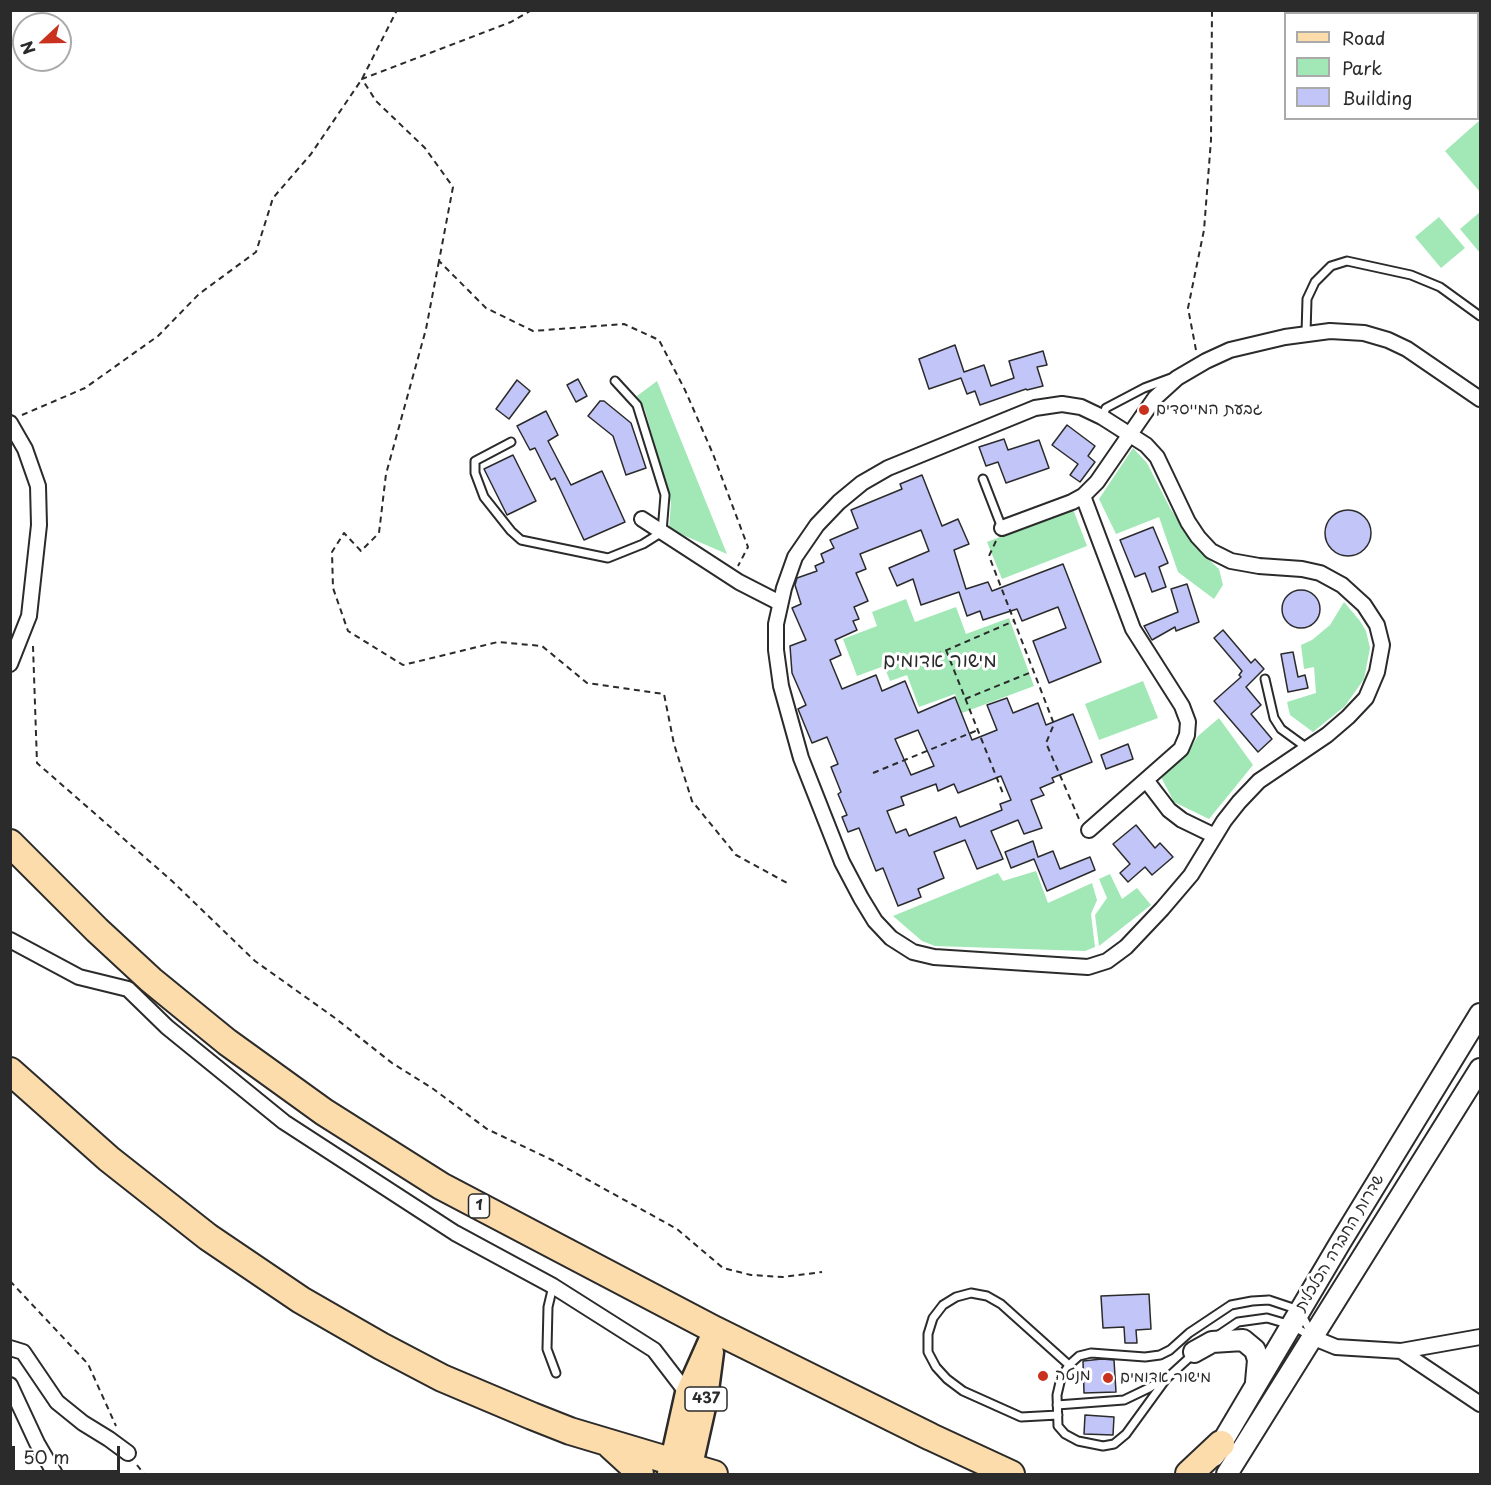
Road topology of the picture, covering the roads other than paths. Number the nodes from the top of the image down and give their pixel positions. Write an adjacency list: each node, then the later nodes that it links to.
1 (1480, 316): 2 (lane)
2 (1306, 334): 3 (street); 5 (street)
3 (1182, 375): 6 (lane); 8 (street)
4 (615, 381): 14 (lane)
5 (1480, 399)
6 (1102, 417): 8 (street); 15 (street)
7 (16, 419): 16 (street)
8 (1131, 433): 11 (street); 18 (street)
9 (512, 442): 14 (lane)
10 (983, 479): 13 (lane)
11 (1083, 496): 13 (street); 19 (street)
12 (642, 519): 14 (street)
13 (1002, 528)
14 (662, 532): 15 (street)
15 (780, 603): 21 (street)
16 (10, 664)
17 (1265, 679): 18 (lane)
18 (1307, 748): 21 (street)
19 (1146, 780): 20 (street); 21 (street)
20 (1089, 830)
21 (1215, 836)
22 (10, 843): 29 (highway, 1)
23 (10, 940): 27 (street)
24 (1480, 1014): 28 (main road, שדרות החברה הכלכלית)
25 (1480, 1069): 31 (main road, שדרות החברה הכלכלית)
26 (10, 1071): 44 (highway)
27 (553, 1286): 36 (lane); 40 (street)
28 (1295, 1317): 31 (lane); 31 (lane); 34 (lane); 35 (lane); 39 (main road, שדרות החברה הכלכלית)
29 (715, 1330): 40 (main road, 437); 47 (main road, 437); 50 (highway, 1)
30 (1480, 1337): 33 (street)
31 (1314, 1338): 33 (street); 53 (main road, שדרות החברה הכלכלית)
32 (10, 1348): 46 (street)
33 (1401, 1351): 41 (street)
34 (1194, 1352): 37 (lane); 39 (main road)
35 (1069, 1365): 42 (lane); 43 (lane)
36 (556, 1373)
37 (1170, 1375): 42 (lane); 43 (lane)
38 (10, 1385): 48 (street)
39 (1255, 1386): 45 (main road, שדרות החברה הכלכלית)
40 (687, 1393): 47 (main road, 437)
41 (1480, 1404)
42 (1057, 1405): 43 (lane)
43 (1058, 1415)
44 (606, 1442): 47 (highway); 49 (highway)
45 (1221, 1444): 51 (highway); 52 (main road, שדרות החברה הכלכלית)
46 (128, 1452)
47 (687, 1470)
48 (55, 1474)
49 (640, 1474)
50 (1011, 1474)
51 (1189, 1474)
52 (1203, 1474)
53 (1227, 1474)

